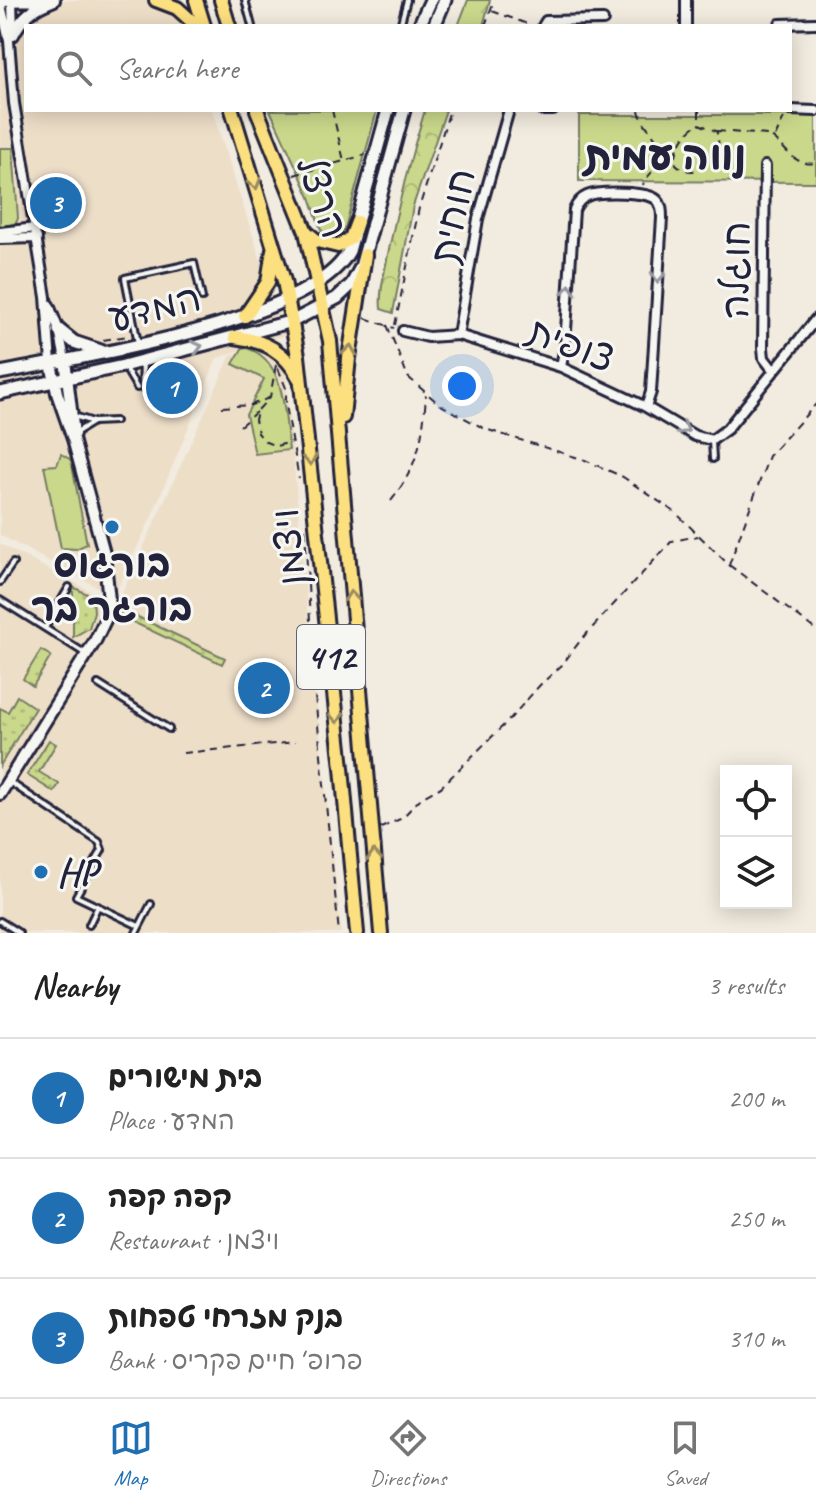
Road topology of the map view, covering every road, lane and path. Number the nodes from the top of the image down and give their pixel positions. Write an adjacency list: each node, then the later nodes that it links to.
1 (52, 0): 11 (street); 27 (street)
2 (156, 0): 15 (main road)
3 (196, 0): 16 (main road)
4 (221, 0): 17 (main road)
5 (245, 0): 18 (lane)
6 (407, 0): 19 (lane)
7 (431, 0): 20 (main road)
8 (445, 0): 21 (main road)
9 (494, 0): 12 (path)
10 (686, 0): 25 (street)
11 (5, 1): 27 (street); 28 (street)
12 (492, 11): 22 (path); 23 (path)
13 (603, 20): 24 (street)
14 (816, 23): 26 (street)
15 (195, 24)
16 (203, 24)
17 (228, 24)
18 (251, 24)
19 (401, 24)
20 (420, 24)
21 (435, 24)
22 (486, 24)
23 (528, 24)
24 (544, 24)
25 (686, 24)
26 (780, 24)
27 (13, 35): 28 (street)
28 (12, 62): 54 (street)
29 (816, 111): 39 (street)
30 (233, 112): 56 (main road, הרצל / 412, one-way to 56)
31 (258, 112): 49 (main road, הרצל / 412)
32 (332, 112): 46 (path)
33 (387, 112): 44 (main road, המדע)
34 (403, 112): 57 (main road, המדע)
35 (449, 112): 69 (path)
36 (508, 112): 70 (street, חוחית)
37 (640, 112): 45 (path)
38 (699, 112): 40 (path)
39 (791, 113): 42 (path)
40 (699, 124): 41 (path); 43 (path)
41 (716, 131): 42 (path); 43 (path)
42 (774, 138): 47 (path)
43 (680, 147): 45 (path)
44 (375, 152): 46 (path); 51 (main road, המדע)
45 (660, 154): 50 (path)
46 (344, 162): 49 (path)
47 (816, 163)
48 (765, 166): 82 (street, חוגלה)
49 (285, 178): 53 (main road, הרצל / 412)
50 (640, 194): 81 (street, one-way to 50); 92 (street, one-way to 92)
51 (357, 222): 53 (main road); 58 (main road, המדע)
52 (0, 232): 54 (street)
53 (306, 232): 58 (main road, הרצל / 412)
54 (36, 233): 55 (street); 59 (street)
55 (0, 239)
56 (273, 242): 61 (main road, הרצל / 412); 63 (main road)
57 (365, 255): 62 (main road, המדע); 64 (main road)
58 (318, 281): 61 (main road, המדע); 62 (main road, הרצל / 412)
59 (46, 297): 68 (street); 78 (street)
60 (202, 298): 72 (lane)
61 (289, 299): 63 (main road, המדע); 66 (main road, ויצמן / 412)
62 (324, 306): 66 (main road, המדע); 101 (main road, ויצמן / 412)
63 (245, 316): 72 (main road, המדע)
64 (357, 316): 67 (path); 101 (main road, one-way to 64)
65 (816, 319): 82 (street)
66 (293, 321): 71 (main road, המדע); 86 (main road, ויצמן / 412)
67 (387, 325): 69 (path); 88 (path)
68 (59, 330): 75 (main road); 76 (street)
69 (399, 330): 70 (street, צופית)
70 (458, 335): 81 (street, צופית)
71 (235, 337): 74 (main road); 77 (main road, המדע, one-way to 71)
72 (137, 340): 73 (path); 75 (main road, המדע)
73 (99, 341)
74 (274, 347): 79 (path); 86 (main road)
75 (118, 350): 76 (main road, המדע)
76 (65, 360): 78 (main road, המדע); 84 (street)
77 (143, 361): 80 (main road, המדע); 80 (lane)
78 (51, 363): 83 (main road, המדע); 85 (street)
79 (276, 365): 89 (path); 100 (path)
80 (123, 366): 84 (main road, המדע)
81 (561, 367): 92 (street, צופית)
82 (774, 371): 99 (street)
83 (0, 373)
84 (67, 379): 85 (main road, המדע); 94 (street)
85 (54, 382): 87 (main road, המדע); 98 (street)
86 (301, 382): 130 (main road, ויצמן / 412, one-way to 130)
87 (0, 393)
88 (426, 395): 104 (path); 106 (path)
89 (270, 397): 91 (path); 93 (path)
90 (816, 404): 108 (path)
91 (222, 407)
92 (646, 407): 99 (street, צופית, one-way to 99)
93 (257, 411): 97 (path); 100 (path)
94 (74, 416): 96 (lane); 98 (street)
95 (115, 421): 96 (lane)
96 (93, 422): 98 (lane)
97 (240, 426)
98 (74, 436): 114 (street)
99 (712, 440): 102 (lane)
100 (294, 442): 103 (path)
101 (339, 456): 131 (main road, ויצמן / 412, one-way to 101)
102 (713, 459)
103 (299, 479)
104 (391, 501)
105 (305, 525): 129 (path)
106 (699, 535): 108 (path); 121 (path)
107 (13, 563): 109 (lane)
108 (729, 565): 113 (path)
109 (0, 582)
110 (69, 587): 112 (lane)
111 (0, 600): 112 (lane)
112 (45, 628): 114 (lane)
113 (816, 630)
114 (86, 655): 119 (street)
115 (98, 684): 116 (lane)
116 (169, 729)
117 (295, 742): 118 (path)
118 (183, 753)
119 (9, 781): 120 (street); 123 (lane)
120 (0, 794)
121 (387, 825)
122 (151, 904): 126 (lane)
123 (98, 906): 125 (lane); 126 (lane)
124 (0, 921): 127 (lane)
125 (89, 925)
126 (139, 926): 128 (lane)
127 (19, 933)
128 (136, 933)
129 (339, 933)
130 (357, 933)
131 (381, 933)

